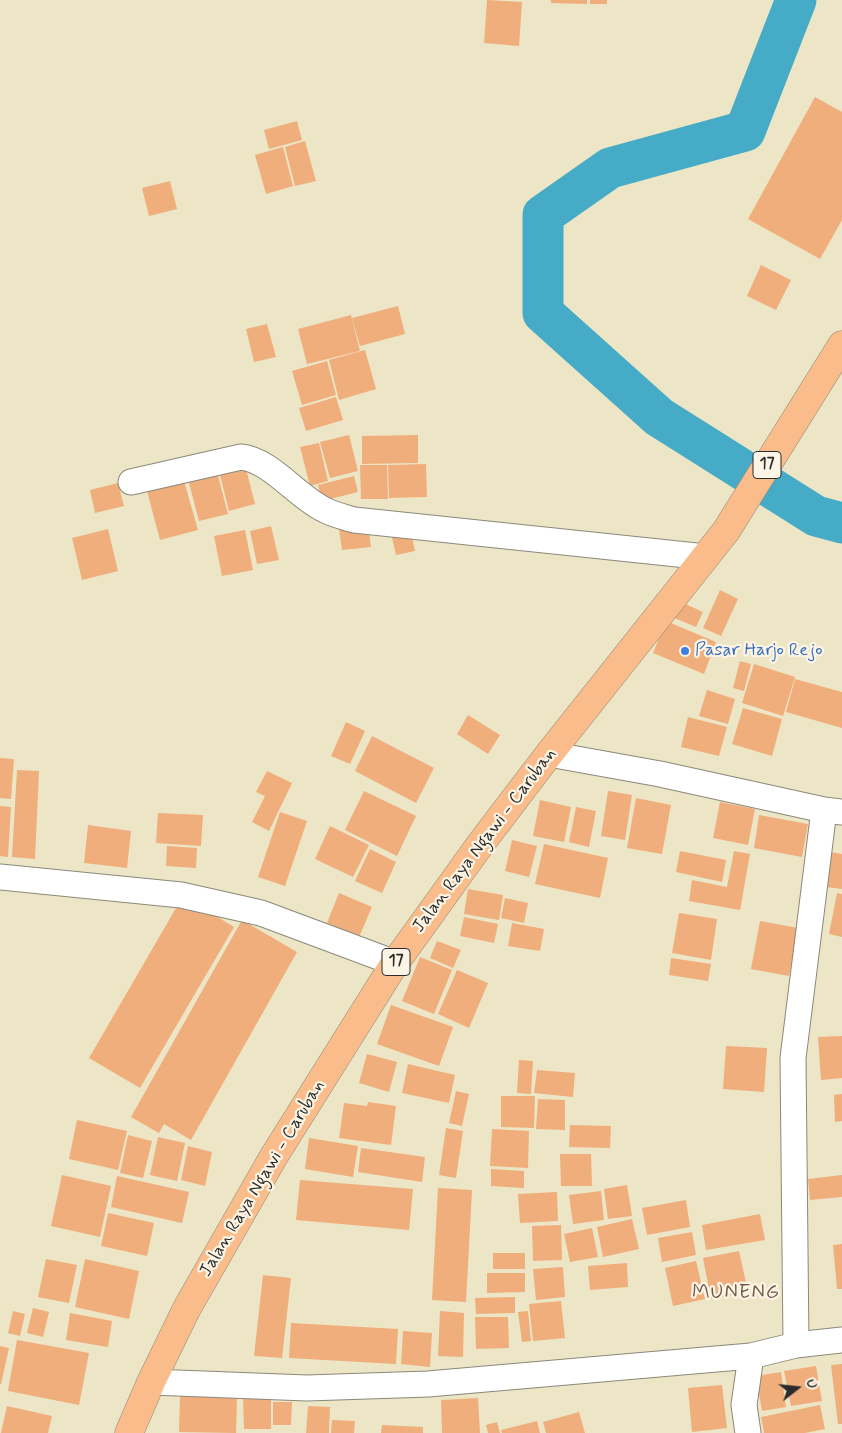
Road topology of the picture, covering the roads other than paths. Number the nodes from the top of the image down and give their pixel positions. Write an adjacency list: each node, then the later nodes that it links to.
1 (842, 345): 3 (highway, Jalan Raya Ngawi - Caruban / 17)
2 (131, 482): 3 (street)
3 (706, 558): 4 (highway, Jalan Raya Ngawi - Caruban / 17)
4 (549, 754): 5 (street); 7 (highway, Jalan Raya Ngawi - Caruban / 17)
5 (833, 811): 9 (street)
6 (0, 877): 7 (street)
7 (395, 963): 11 (highway, Jalan Raya Ngawi - Caruban / 17)
8 (842, 1340): 9 (street)
9 (796, 1345): 10 (street)
10 (751, 1356): 11 (street); 13 (street)
11 (151, 1382): 12 (highway, Jalan Raya Ngawi - Caruban / 17)
12 (129, 1433)
13 (748, 1433)

